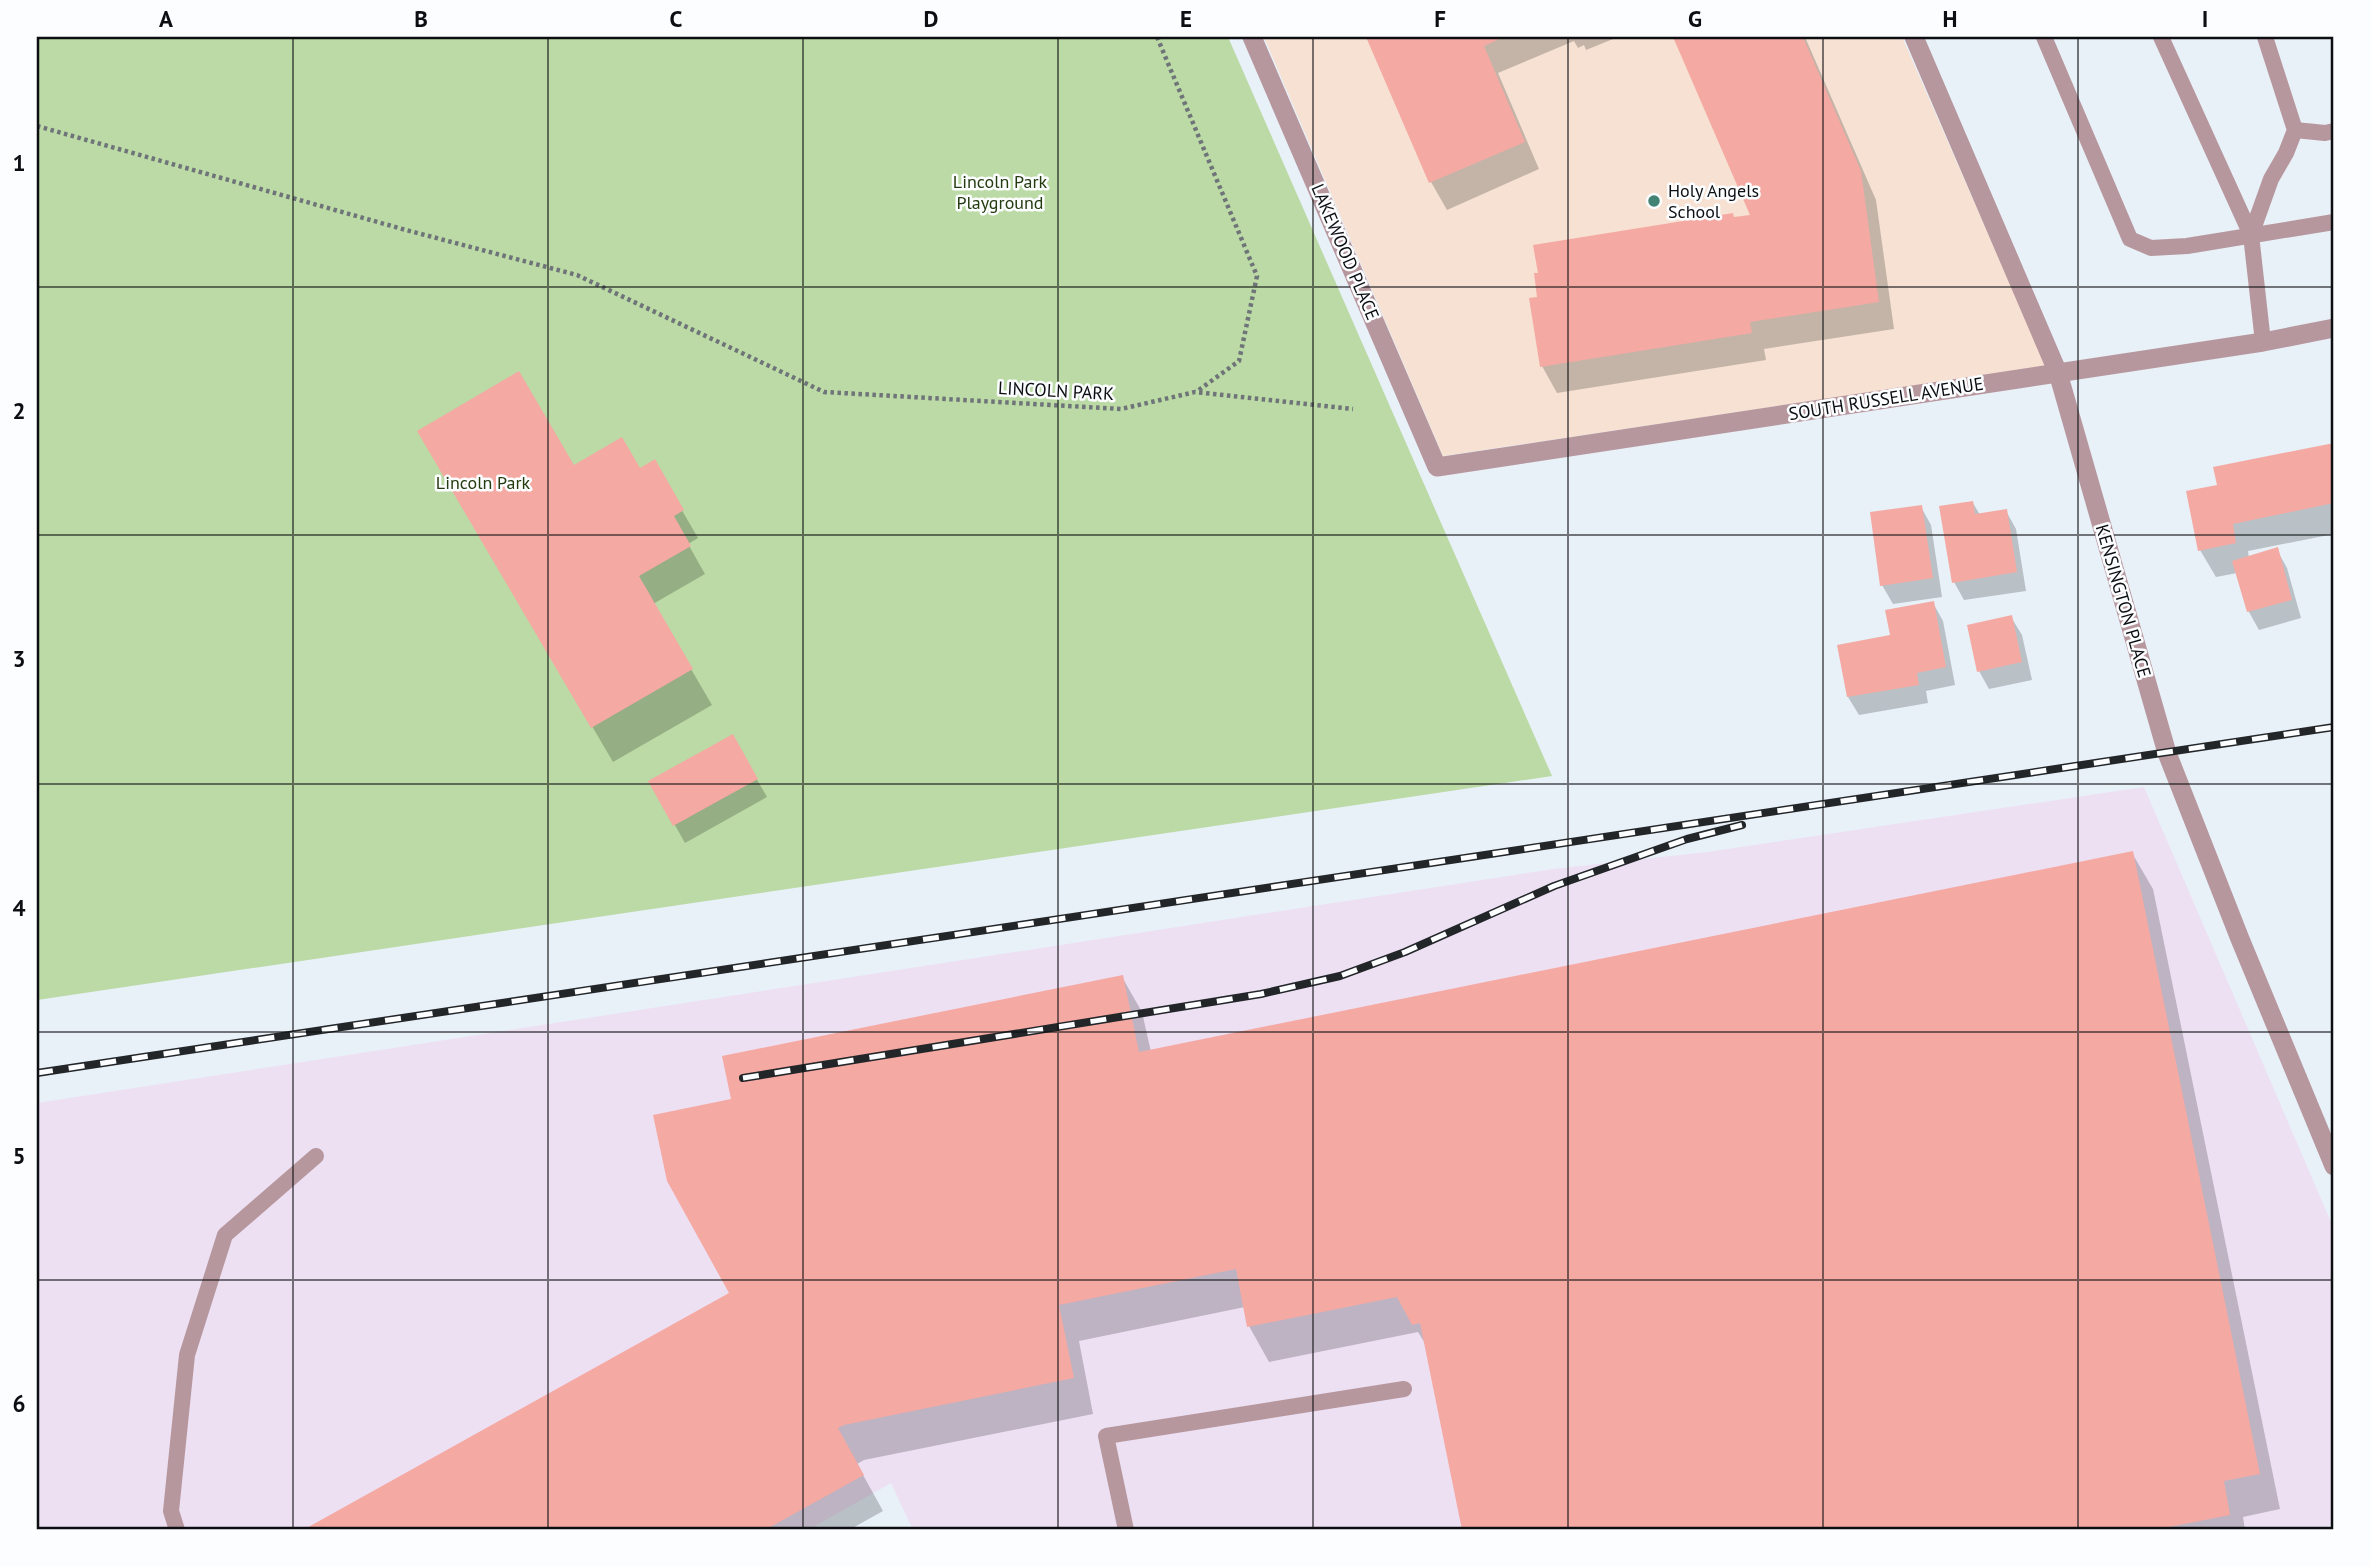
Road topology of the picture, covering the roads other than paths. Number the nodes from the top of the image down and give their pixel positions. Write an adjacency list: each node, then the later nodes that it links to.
1 (1252, 37): 13 (street, LAKEWOOD PLACE)
2 (1914, 37): 12 (street, KENSINGTON PLACE)
3 (2044, 37): 9 (lane)
4 (2161, 37): 9 (lane)
5 (2265, 37): 6 (lane)
6 (2295, 130): 7 (lane); 9 (lane)
7 (2334, 131)
8 (2334, 222): 9 (lane)
9 (2251, 235): 11 (lane)
10 (2334, 328): 11 (street, SOUTH RUSSELL AVENUE)
11 (2263, 342): 12 (street, SOUTH RUSSELL AVENUE)
12 (2058, 373): 13 (street, SOUTH RUSSELL AVENUE); 15 (street, KENSINGTON PLACE)
13 (1437, 467)
14 (316, 1156): 17 (lane)
15 (2334, 1166)
16 (1404, 1389): 18 (lane)
17 (177, 1530)
18 (1126, 1530)

